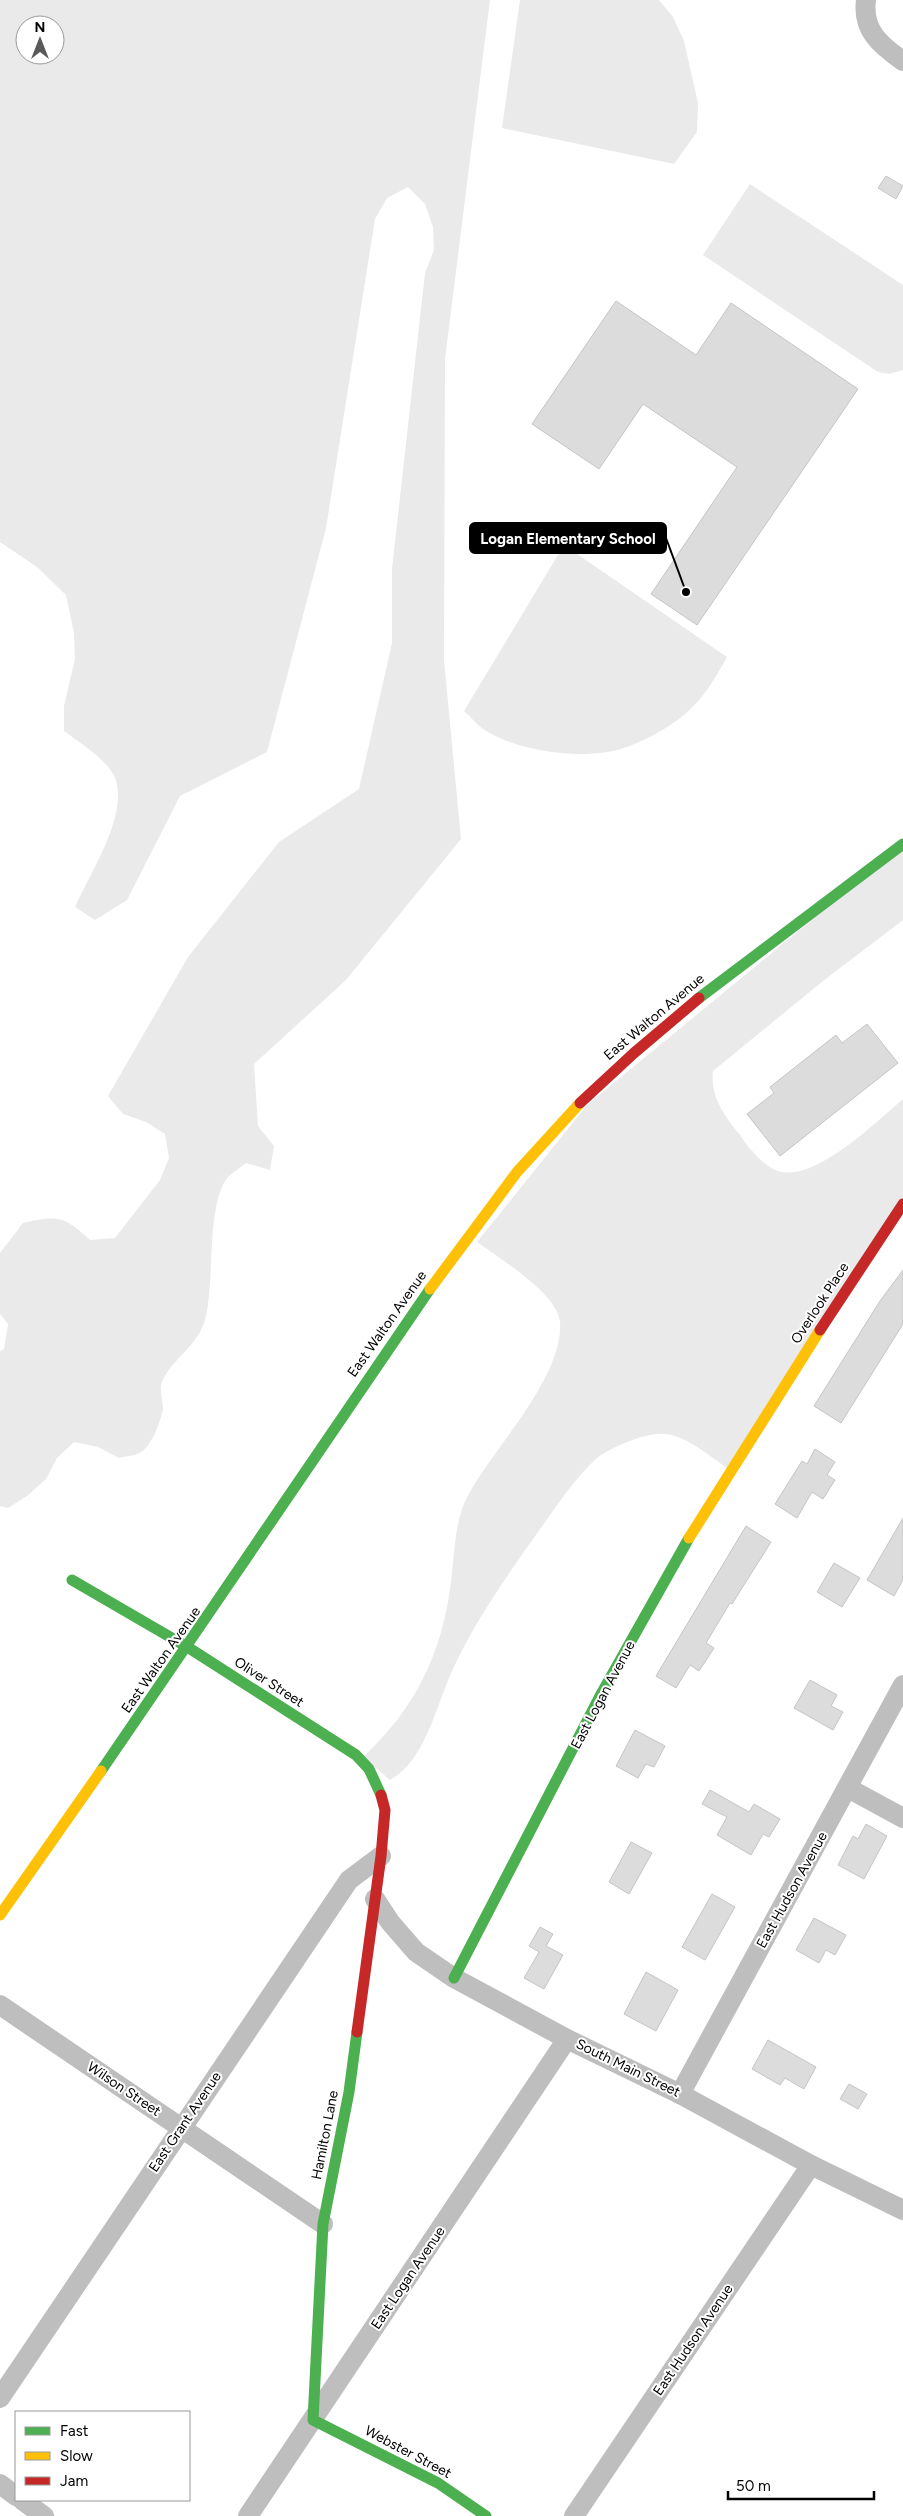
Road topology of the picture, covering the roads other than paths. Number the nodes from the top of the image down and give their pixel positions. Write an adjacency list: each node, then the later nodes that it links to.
1 (866, 0): 2 (street)
2 (903, 61)
3 (903, 844): 7 (street, East Walton Avenue)
4 (903, 1204): 5 (street, Overlook Place)
5 (762, 1418): 14 (street, East Logan Avenue)
6 (72, 1580): 7 (street, Oliver Street)
7 (188, 1648): 11 (street, Oliver Street); 13 (street, East Walton Avenue)
8 (903, 1685): 9 (street, East Hudson Avenue)
9 (848, 1788): 10 (street); 17 (street, East Hudson Avenue)
10 (903, 1818)
11 (381, 1856): 12 (street, Hamilton Lane); 18 (street, East Grant Avenue)
12 (375, 1899): 14 (street, South Main Street); 21 (street, Hamilton Lane)
13 (0, 1915)
14 (454, 1978): 16 (street, South Main Street)
15 (0, 2005): 18 (street, Wilson Street)
16 (567, 2039): 17 (street, South Main Street); 23 (street, East Logan Avenue)
17 (680, 2094): 19 (street, South Main Street)
18 (181, 2127): 21 (street, Wilson Street); 22 (street, East Grant Avenue)
19 (811, 2165): 20 (street, South Main Street); 30 (street, East Hudson Avenue)
20 (903, 2210)
21 (322, 2224): 23 (street, Hamilton Lane)
22 (0, 2398)
23 (313, 2420): 28 (street, East Logan Avenue); 29 (street, Webster Street)
24 (0, 2484): 25 (street)
25 (15, 2495)
26 (23, 2501): 27 (street)
27 (44, 2516)
28 (248, 2516)
29 (486, 2516)
30 (574, 2516)

